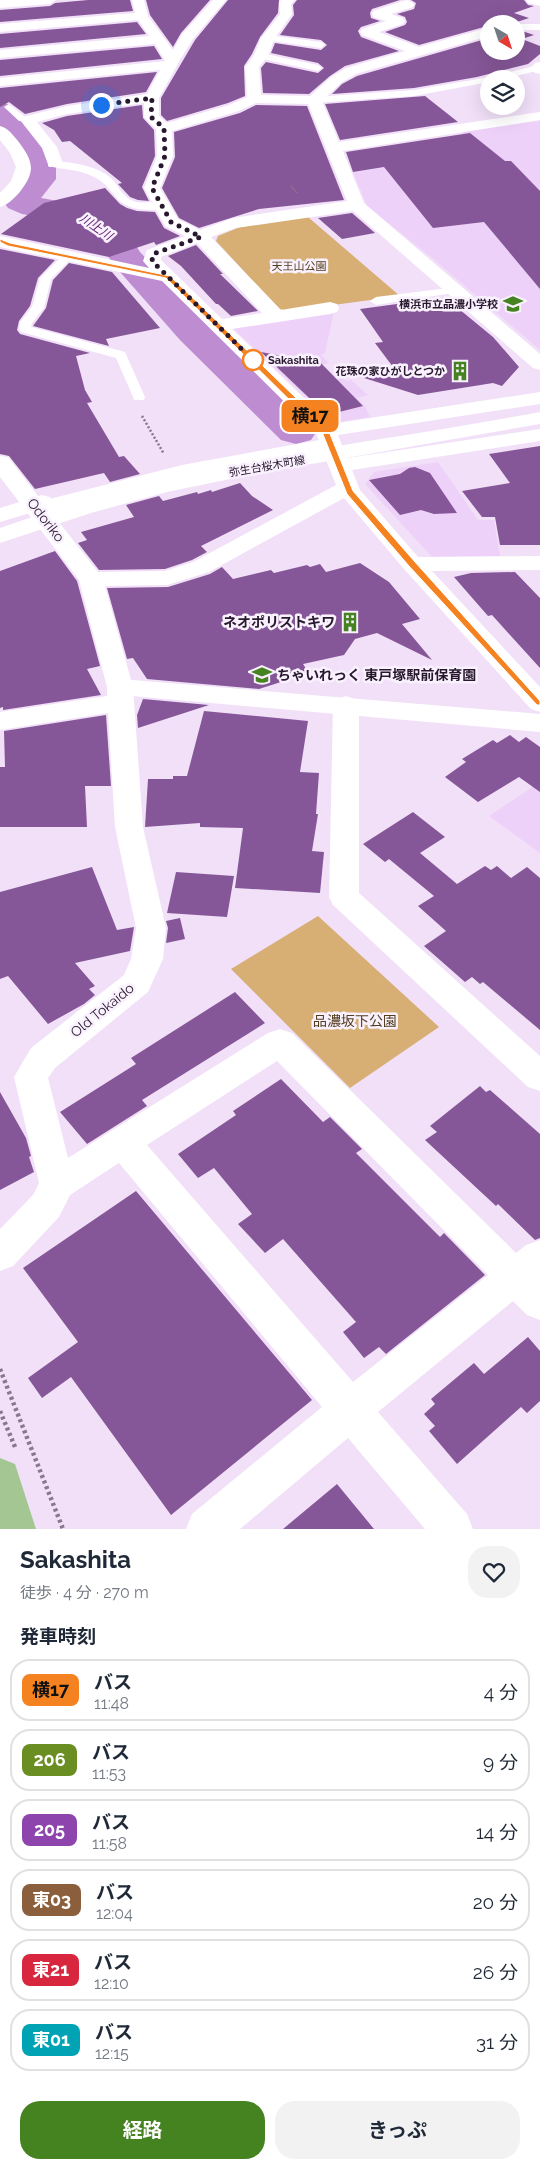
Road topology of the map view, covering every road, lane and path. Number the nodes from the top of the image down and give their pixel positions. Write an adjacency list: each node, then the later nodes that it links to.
1 (50, 0): 8 (street)
2 (138, 0): 9 (street)
3 (220, 0): 20 (street)
4 (289, 0): 14 (street)
5 (532, 0): 6 (street)
6 (540, 2)
7 (377, 3): 17 (street)
8 (0, 4)
9 (142, 16): 12 (street); 15 (street)
10 (525, 27): 11 (lane)
11 (540, 27)
12 (0, 28)
13 (480, 34): 17 (street)
14 (268, 38): 16 (lane); 19 (street)
15 (160, 39): 18 (street); 20 (street)
16 (321, 45)
17 (416, 52): 28 (street)
18 (0, 54)
19 (261, 56): 21 (lane); 27 (street)
20 (171, 62): 25 (street); 26 (street)
21 (318, 68)
22 (539, 68): 23 (lane)
23 (525, 71)
24 (480, 81): 28 (lane)
25 (0, 82)
26 (152, 98): 31 (street); 32 (street)
27 (254, 99): 28 (street); 32 (street)
28 (314, 100): 34 (street)
29 (10, 107): 31 (lane)
30 (540, 116): 34 (street)
31 (27, 120): 36 (street)
32 (164, 128): 41 (street)
33 (0, 131): 38 (street)
34 (333, 148): 40 (street)
35 (93, 161): 37 (lane)
36 (54, 164): 37 (lane); 38 (street)
37 (71, 165): 41 (lane)
38 (28, 166): 39 (street)
39 (0, 202)
40 (357, 205): 42 (street); 46 (street)
41 (162, 206): 42 (street)
42 (201, 237): 45 (street); 49 (street)
43 (0, 241): 44 (street)
44 (67, 257): 45 (street); 52 (lane)
45 (164, 276): 50 (street)
46 (456, 290): 47 (lane); 51 (street)
47 (376, 302)
48 (330, 308): 49 (street)
49 (276, 316): 50 (street)
50 (218, 325): 58 (street)
51 (540, 364)
52 (139, 396): 60 (path)
53 (540, 398): 58 (street)
54 (540, 412): 56 (street, 弥生台桜木町線)
55 (540, 418): 56 (street, 弥生台桜木町線)
56 (453, 429): 63 (street, 弥生台桜木町線); 64 (street, 弥生台桜木町線)
57 (540, 435): 61 (street)
58 (328, 437): 60 (street); 61 (street)
59 (0, 462): 62 (street, Odoriko)
60 (175, 472): 62 (street)
61 (344, 477): 66 (street); 67 (street)
62 (36, 508): 67 (street, Odoriko)
63 (0, 515)
64 (0, 536)
65 (540, 563): 66 (street)
66 (412, 564): 69 (street)
67 (91, 579): 68 (street, Old Tokaido)
68 (121, 694): 70 (street); 71 (street); 75 (street, Old Tokaido)
69 (540, 703)
70 (346, 705): 72 (street); 73 (street)
71 (0, 721)
72 (540, 723)
73 (540, 1076)
74 (123, 1143): 75 (street); 77 (street); 79 (street)
75 (57, 1184): 76 (street)
76 (0, 1254)
77 (531, 1278): 79 (street)
78 (0, 1369): 82 (path)
79 (350, 1409): 83 (street); 84 (street)
80 (0, 1479): 81 (main road)
81 (15, 1529)
82 (63, 1529)
83 (208, 1529)
84 (452, 1529)

